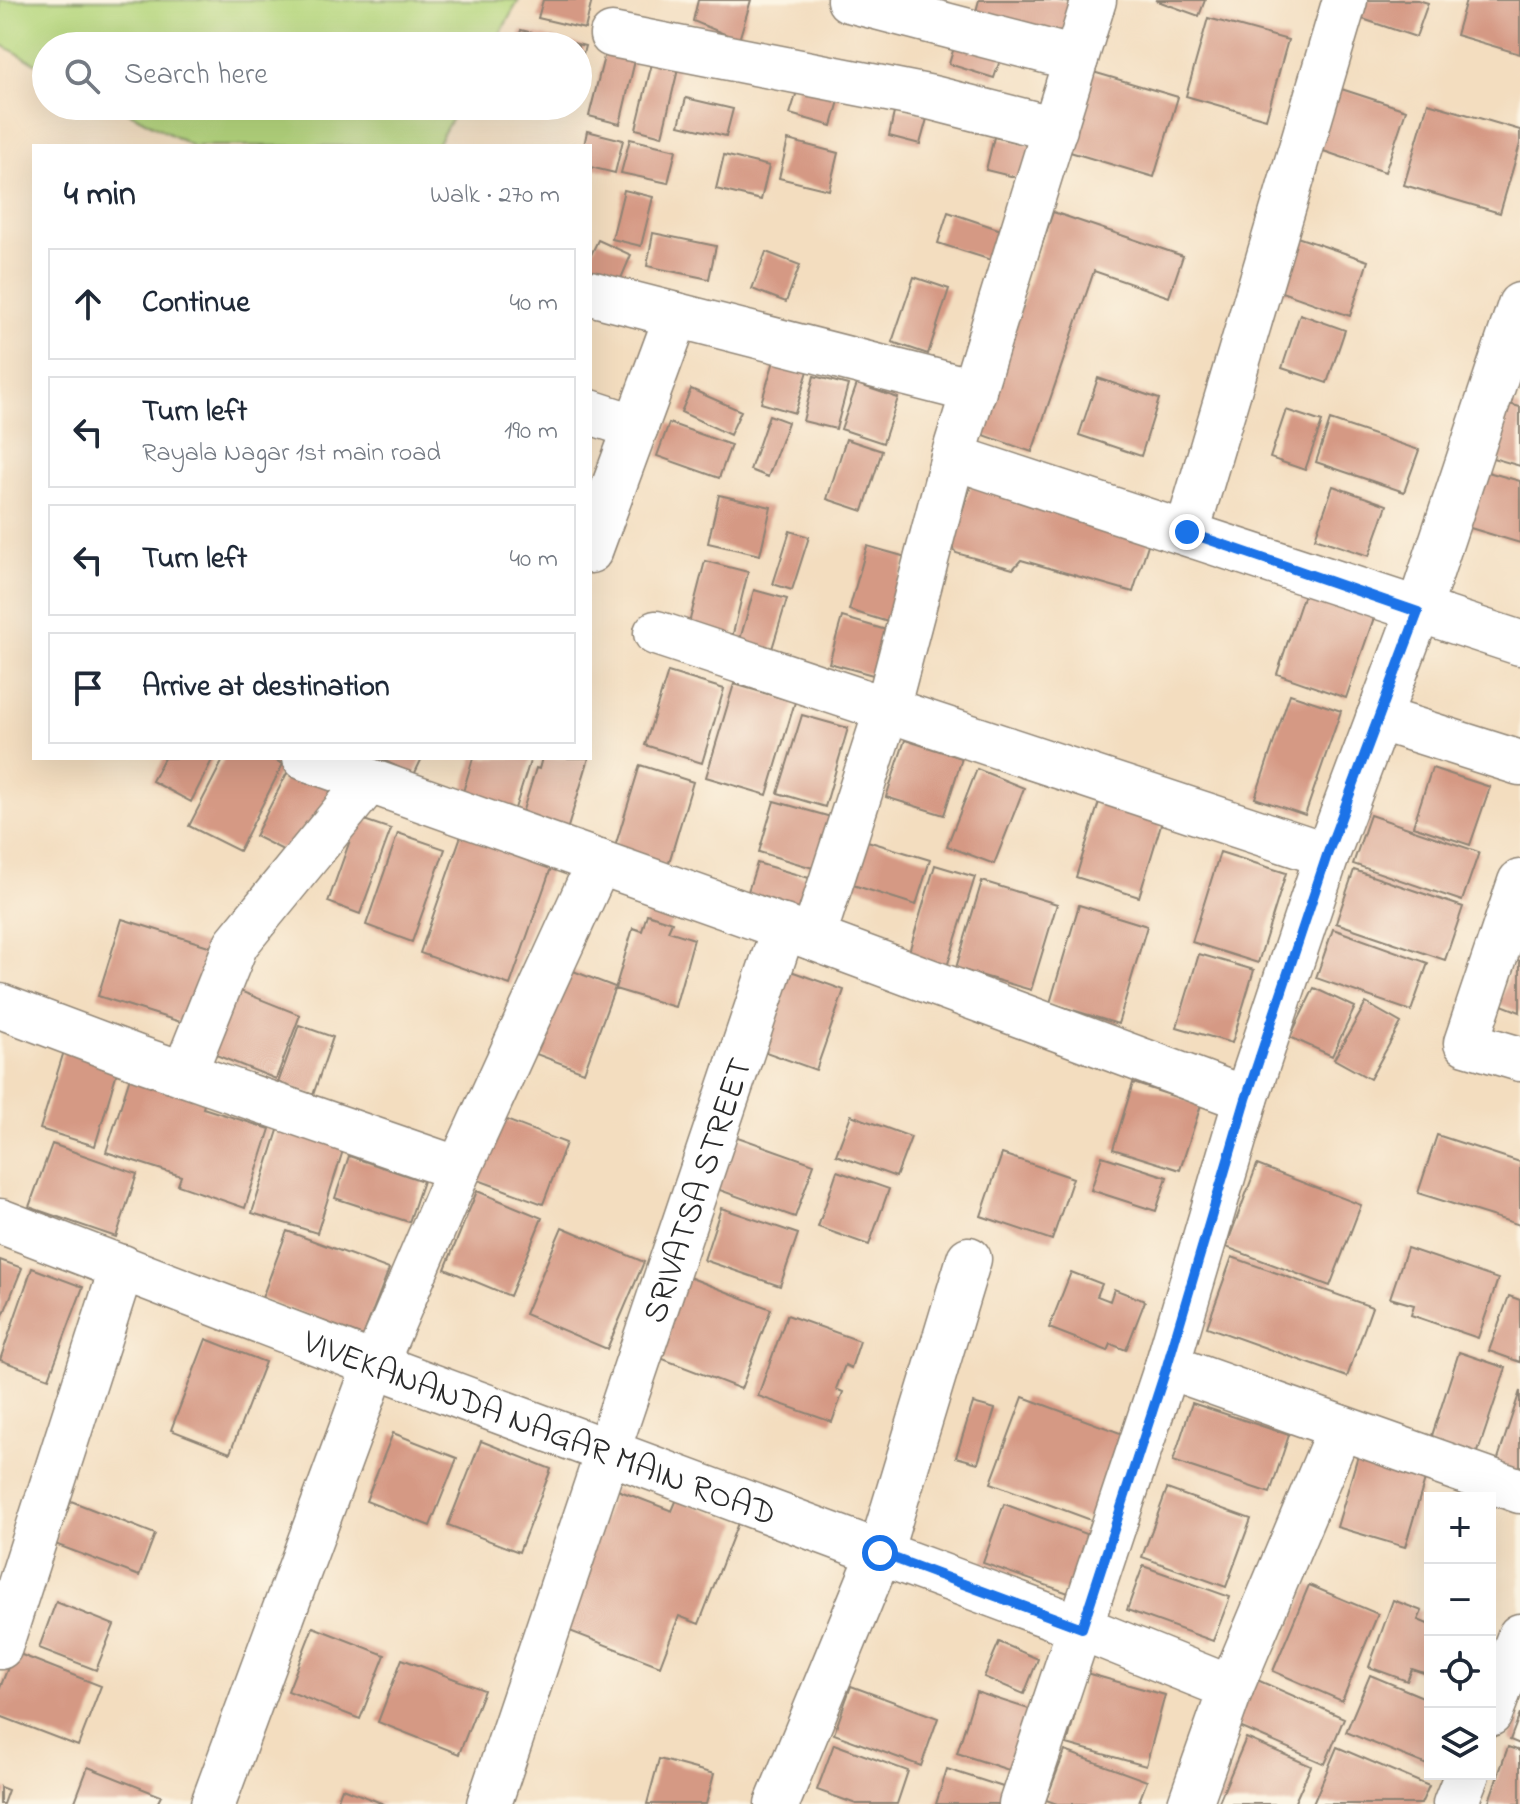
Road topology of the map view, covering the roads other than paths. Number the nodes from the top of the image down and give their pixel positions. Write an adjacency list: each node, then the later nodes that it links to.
1 (849, 0): 5 (street)
2 (1094, 0): 5 (street, SRIVATSA STREET)
3 (1345, 0): 14 (street)
4 (612, 35): 6 (street)
5 (1076, 59): 6 (street, SRIVATSA STREET)
6 (1055, 129): 10 (street, SRIVATSA STREET)
7 (592, 294): 9 (street)
8 (1520, 305): 16 (street)
9 (677, 315): 10 (street); 12 (street)
10 (974, 391): 13 (street, SRIVATSA STREET)
11 (592, 413): 12 (street)
12 (636, 427): 15 (street)
13 (953, 457): 14 (street); 19 (street, SRIVATSA STREET)
14 (1187, 532): 16 (street)
15 (592, 546)
16 (1418, 612): 18 (street); 20 (street)
17 (656, 633): 19 (street)
18 (1520, 643)
19 (887, 709): 24 (street); 27 (street, SRIVATSA STREET)
20 (1378, 718): 22 (street); 24 (street)
21 (311, 760): 23 (street)
22 (1520, 763)
23 (369, 781): 25 (street); 30 (street)
24 (1327, 855): 31 (street)
25 (599, 862): 27 (street); 32 (street)
26 (1520, 882): 29 (street)
27 (798, 932): 31 (street); 39 (street, SRIVATSA STREET)
28 (0, 1006): 30 (street)
29 (1520, 1059)
30 (184, 1074): 32 (street)
31 (1246, 1099): 37 (street)
32 (459, 1169): 36 (street)
33 (0, 1221): 35 (street, VIVEKANANDA NAGAR MAIN ROAD)
34 (969, 1259): 41 (street)
35 (122, 1267): 36 (street, VIVEKANANDA NAGAR MAIN ROAD); 44 (street)
36 (375, 1365): 39 (street, VIVEKANANDA NAGAR MAIN ROAD); 48 (street)
37 (1167, 1366): 38 (street); 42 (street)
38 (1340, 1428): 40 (street); 45 (street)
39 (608, 1452): 41 (street, VIVEKANANDA NAGAR MAIN ROAD); 49 (street, SRIVATSA STREET)
40 (1520, 1491)
41 (880, 1553): 42 (street, VIVEKANANDA NAGAR MAIN ROAD); 50 (street)
42 (1082, 1628): 45 (street, VIVEKANANDA NAGAR MAIN ROAD); 51 (street)
43 (1520, 1636): 46 (street)
44 (0, 1647)
45 (1231, 1688): 52 (street)
46 (1492, 1708)
47 (1465, 1780): 53 (street)
48 (213, 1804)
49 (489, 1804)
50 (777, 1804)
51 (1021, 1804)
52 (1190, 1804)
53 (1455, 1804)

